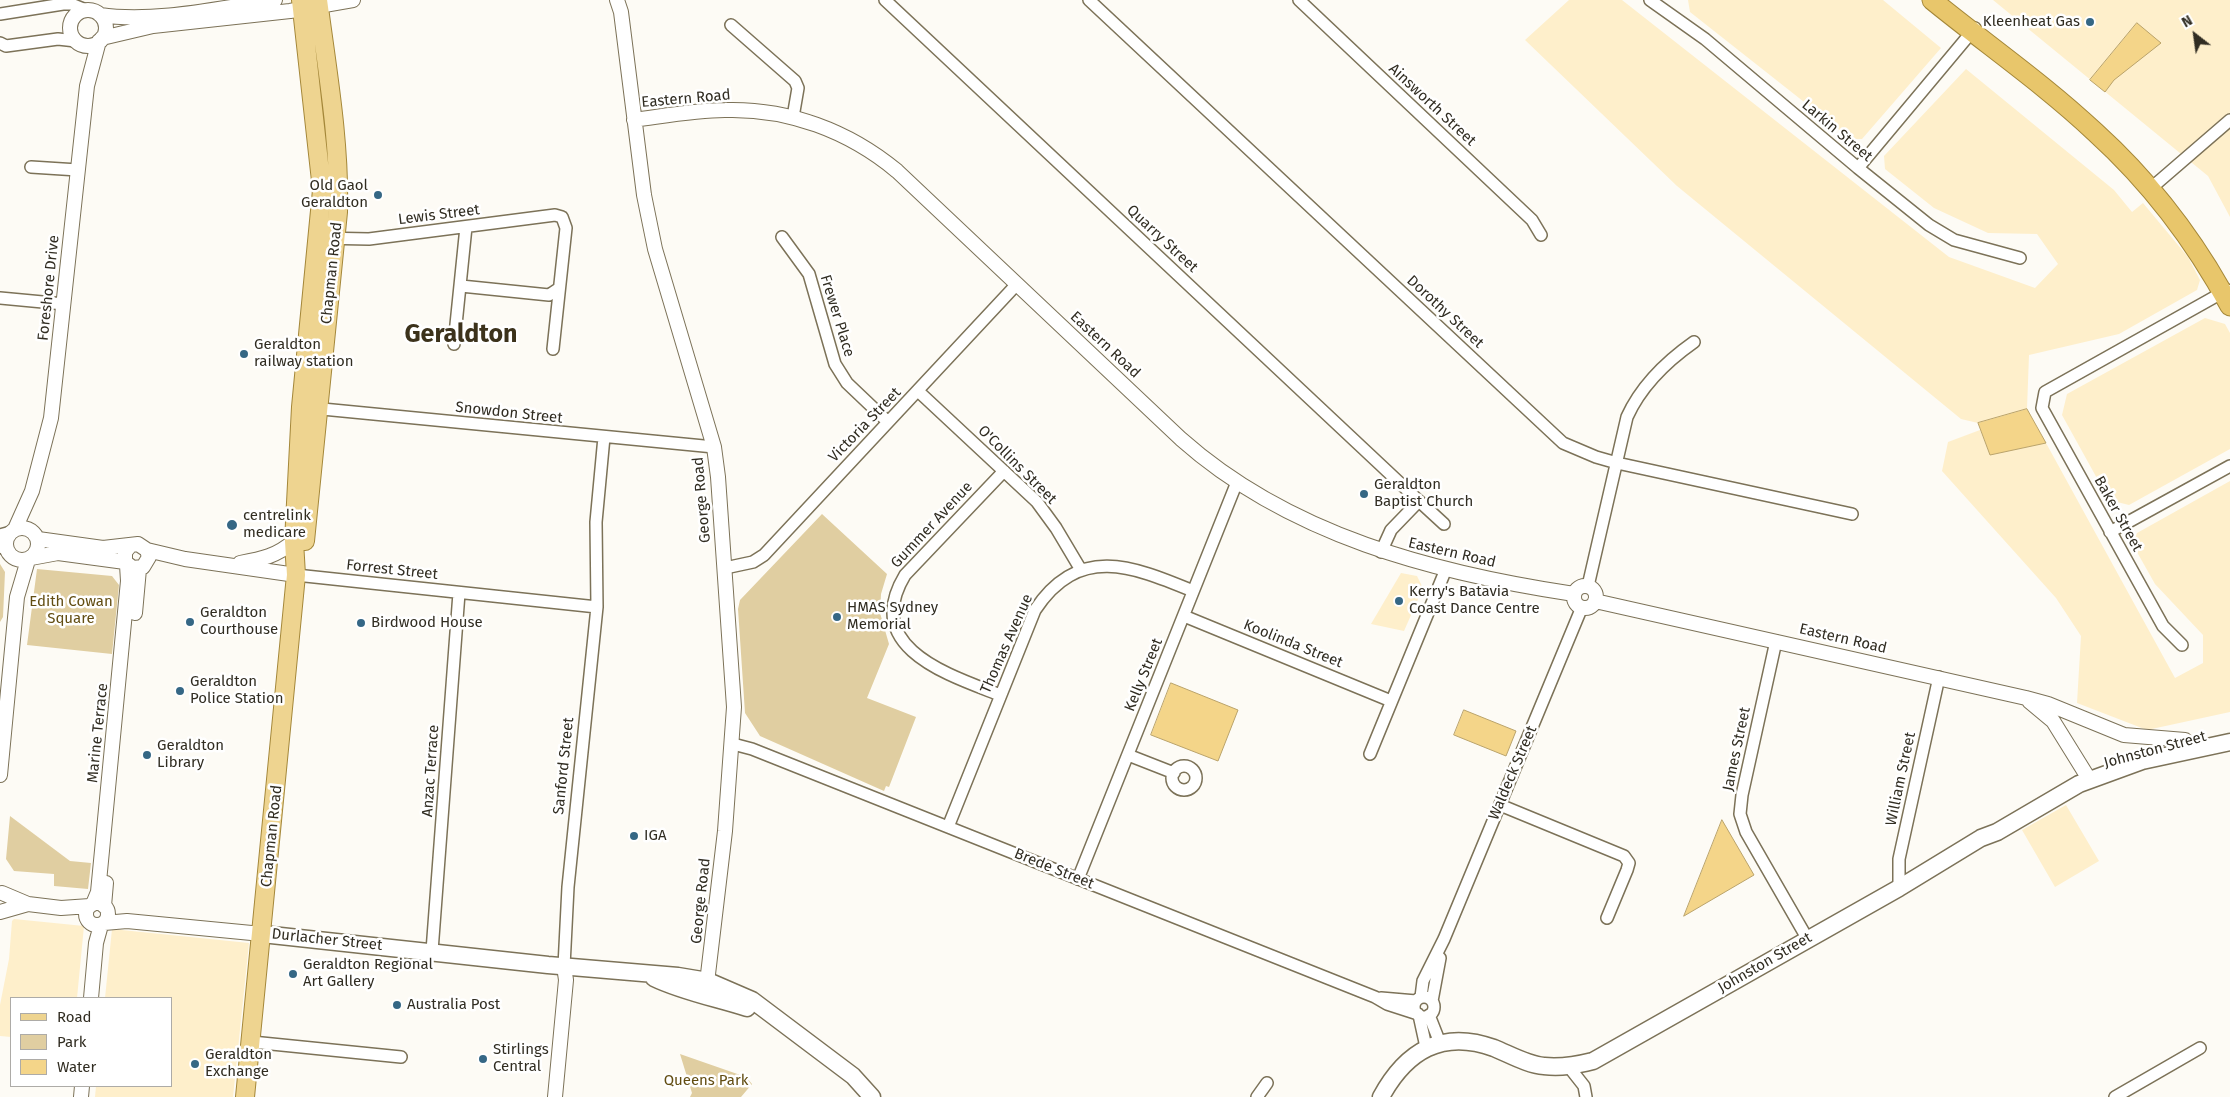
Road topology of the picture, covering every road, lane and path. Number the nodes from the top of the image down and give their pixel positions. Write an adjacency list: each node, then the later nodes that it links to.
1 (276, 0): 12 (street)
2 (353, 0): 10 (street)
3 (885, 0): 55 (street, Quarry Street)
4 (1089, 0): 50 (street, Dorothy Street)
5 (1299, 0): 32 (street, Ainsworth Street)
6 (1650, 0): 13 (street, Larkin Street)
7 (1671, 0): 13 (street)
8 (1932, 0): 19 (highway)
9 (1947, 0): 19 (highway)
10 (310, 4): 12 (street); 34 (main road, Chapman Road)
11 (620, 4): 25 (street, George Road)
12 (222, 9): 15 (street)
13 (1663, 9): 28 (street, Larkin Street)
14 (86, 10): 16 (street); 17 (street); 21 (street)
15 (206, 10): 17 (street); 20 (street)
16 (0, 14)
17 (100, 15): 20 (street)
18 (730, 25): 24 (street)
19 (1975, 29): 28 (street); 30 (highway); 39 (highway)
20 (101, 40): 21 (street); 23 (street, Foreshore Drive)
21 (78, 42): 22 (street); 23 (street, Foreshore Drive)
22 (0, 43)
23 (87, 86): 29 (street, Foreshore Drive)
24 (793, 117): 25 (street, Eastern Road); 36 (street, Eastern Road)
25 (634, 120): 49 (street, George Road)
26 (2230, 120): 30 (street)
27 (31, 167): 29 (street)
28 (1858, 168): 35 (street, Larkin Street)
29 (78, 170): 41 (street, Foreshore Drive)
30 (2157, 183): 39 (highway)
31 (466, 227): 34 (street, Lewis Street); 37 (street); 38 (street, Lewis Street)
32 (1541, 236)
33 (782, 237): 47 (street, Frewer Place)
34 (327, 239): 46 (main road, Chapman Road)
35 (2020, 258)
36 (1017, 284): 45 (street, Victoria Street); 53 (street, Eastern Road)
37 (461, 286): 38 (street); 43 (street)
38 (558, 289): 44 (street)
39 (2228, 294): 59 (street, Baker Street)
40 (0, 298): 41 (street)
41 (64, 304): 54 (street, Foreshore Drive)
42 (1694, 342): 50 (street)
43 (454, 344)
44 (552, 349)
45 (918, 391): 47 (street, Victoria Street); 52 (street, O'Collins Street)
46 (309, 408): 48 (street, Snowdon Street); 61 (main road, Chapman Road); 73 (main road, Chapman Road)
47 (888, 422): 70 (street, Victoria Street)
48 (604, 438): 49 (street, Snowdon Street); 80 (street, Sanford Street)
49 (714, 447): 70 (street, George Road)
50 (1617, 463): 56 (street, Dorothy Street); 74 (street)
51 (2230, 466): 59 (street)
52 (1004, 471): 72 (street, O'Collins Street); 86 (street, Gummer Avenue)
53 (1237, 482): 65 (street, Eastern Road); 75 (street, Kelly Street)
54 (32, 491): 58 (street, Foreshore Drive); 60 (street, Foreshore Drive)
55 (1419, 501): 57 (street, Quarry Street); 65 (street)
56 (1852, 514)
57 (1444, 524)
58 (9, 532): 60 (street); 64 (street)
59 (2110, 532): 84 (street, Baker Street)
60 (36, 535): 62 (street); 66 (street)
61 (294, 541): 68 (street); 73 (main road, Chapman Road)
62 (130, 546): 63 (street); 69 (street)
63 (147, 550): 67 (street, Forrest Street); 69 (street)
64 (6, 551): 66 (street); 78 (street)
65 (1381, 552): 71 (street, Eastern Road)
66 (30, 559): 69 (street, Forrest Street); 78 (street)
67 (185, 560): 68 (street, Forrest Street); 69 (street, Forrest Street)
68 (224, 565): 73 (street, Forrest Street)
69 (134, 566): 105 (street, Marine Terrace)
70 (724, 568): 92 (street, George Road)
71 (1446, 569): 77 (street, Eastern Road); 88 (street)
72 (1081, 570): 75 (street, Thomas Avenue); 86 (street, Thomas Avenue)
73 (296, 575): 76 (street, Forrest Street); 107 (main road, Chapman Road)
74 (1588, 586): 77 (street); 79 (street)
75 (1193, 591): 82 (street, Kelly Street)
76 (459, 593): 80 (street, Forrest Street); 109 (street, Anzac Terrace)
77 (1574, 594): 81 (street)
78 (16, 597): 97 (street)
79 (1595, 601): 81 (street); 83 (street, Eastern Road)
80 (597, 607): 110 (street, Sanford Street)
81 (1582, 608): 98 (street, Waldeck Street)
82 (1184, 616): 88 (street, Koolinda Street); 94 (street, Kelly Street)
83 (1776, 641): 85 (street, Eastern Road); 108 (street, James Street)
84 (2182, 645)
85 (1939, 677): 87 (street, Eastern Road); 101 (street, William Street)
86 (1000, 695): 99 (street, Thomas Avenue)
87 (2026, 698): 90 (street, Eastern Road); 96 (street, Eastern Road)
88 (1391, 701): 93 (street)
89 (2230, 732): 90 (main road, Johnston Street)
90 (2185, 740): 96 (main road, Johnston Street)
91 (2230, 742): 96 (main road, Johnston Street)
92 (733, 744): 99 (street, Brede Street); 111 (street, George Road)
93 (1370, 754)
94 (1128, 755): 95 (street); 100 (street, Kelly Street)
95 (1174, 773)
96 (2087, 774): 101 (main road, Johnston Street)
97 (0, 775)
98 (1500, 805): 106 (street); 114 (street, Waldeck Street)
99 (948, 827): 100 (street, Brede Street)
100 (1078, 879): 113 (street, Brede Street)
101 (1899, 888): 108 (main road, Johnston Street)
102 (1, 892): 103 (street, Durlacher Street); 104 (street)
103 (28, 904): 104 (street, Durlacher Street); 105 (street, Durlacher Street)
104 (0, 911)
105 (98, 914): 107 (street, Durlacher Street); 112 (street, Marine Terrace)
106 (1607, 918)
107 (262, 934): 109 (main road, Durlacher Street); 116 (main road, Chapman Road)
108 (1807, 938): 120 (main road, Johnston Street)
109 (432, 951): 110 (main road, Durlacher Street)
110 (564, 966): 111 (main road, Durlacher Street); 123 (street, Sanford Street)
111 (707, 988): 124 (main road, Durlacher Street)
112 (90, 997)
113 (1375, 997): 114 (street, Brede Street); 115 (street, Brede Street)
114 (1423, 1000): 115 (street); 115 (street, Waldeck Street)
115 (1422, 1015): 117 (street)
116 (252, 1042): 119 (street); 122 (main road, Chapman Road)
117 (1433, 1045): 120 (main road, Johnston Street); 126 (main road)
118 (2200, 1048): 128 (street)
119 (401, 1057)
120 (1569, 1067): 127 (street)
121 (1267, 1083): 125 (street)
122 (245, 1097)
123 (555, 1097)
124 (872, 1097)
125 (1257, 1097)
126 (1381, 1097)
127 (1586, 1097)
128 (2115, 1097)

